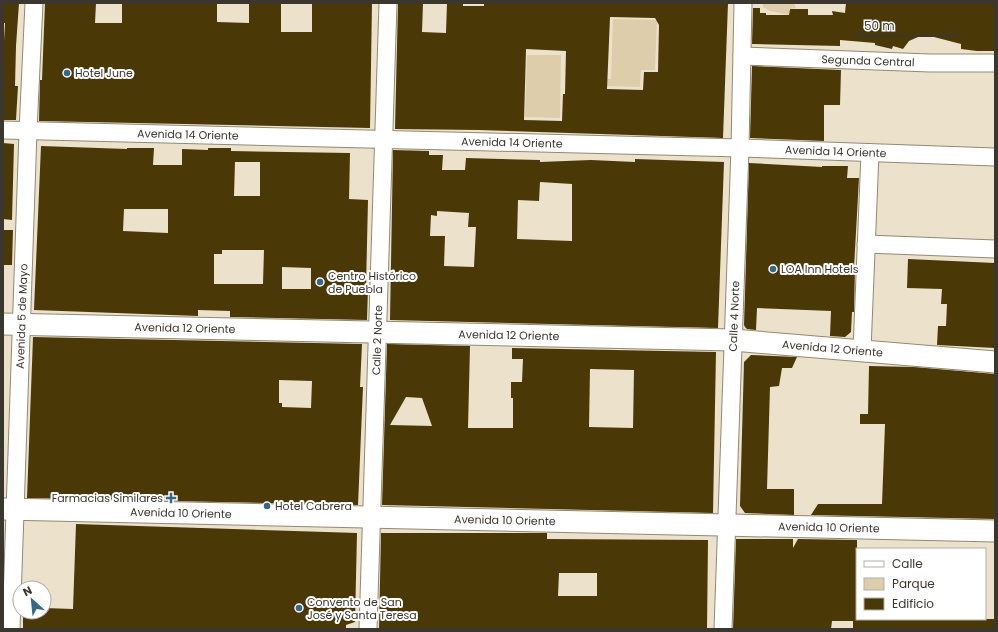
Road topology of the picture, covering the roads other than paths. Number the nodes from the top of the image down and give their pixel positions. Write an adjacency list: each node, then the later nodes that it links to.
1 (34, 3): 7 (street, Avenida 5 de Mayo)
2 (388, 3): 8 (street, Calle 2 Norte)
3 (743, 3): 4 (street, Calle 4 Norte)
4 (742, 56): 5 (street, Segunda Central); 9 (street, Calle 4 Norte)
5 (995, 62)
6 (3, 130): 7 (street, Avenida 14 Oriente)
7 (28, 130): 8 (street, Avenida 14 Oriente); 14 (street, Avenida 5 de Mayo)
8 (384, 139): 9 (street, Avenida 14 Oriente); 15 (street, Calle 2 Norte)
9 (740, 148): 10 (street, Avenida 14 Oriente); 16 (street, Calle 4 Norte)
10 (870, 153): 11 (street, Avenida 14 Oriente); 12 (street)
11 (995, 157)
12 (866, 244): 13 (street); 17 (street)
13 (995, 249)
14 (12, 325): 15 (main road, Avenida 12 Oriente); 19 (street, Avenida 5 de Mayo)
15 (378, 332): 16 (main road, Avenida 12 Oriente); 20 (street, Calle 2 Norte)
16 (733, 340): 17 (main road, Avenida 12 Oriente); 21 (street, Calle 4 Norte)
17 (862, 350): 18 (main road, Avenida 12 Oriente)
18 (995, 362)
19 (9, 510): 20 (main road, Avenida 10 Oriente); 23 (street, Avenida 5 de Mayo)
20 (372, 517): 21 (main road, Avenida 10 Oriente); 24 (street, Calle 2 Norte)
21 (727, 524): 22 (main road, Avenida 10 Oriente); 25 (street, Calle 4 Norte)
22 (995, 531)
23 (11, 629)
24 (368, 629)
25 (723, 629)

